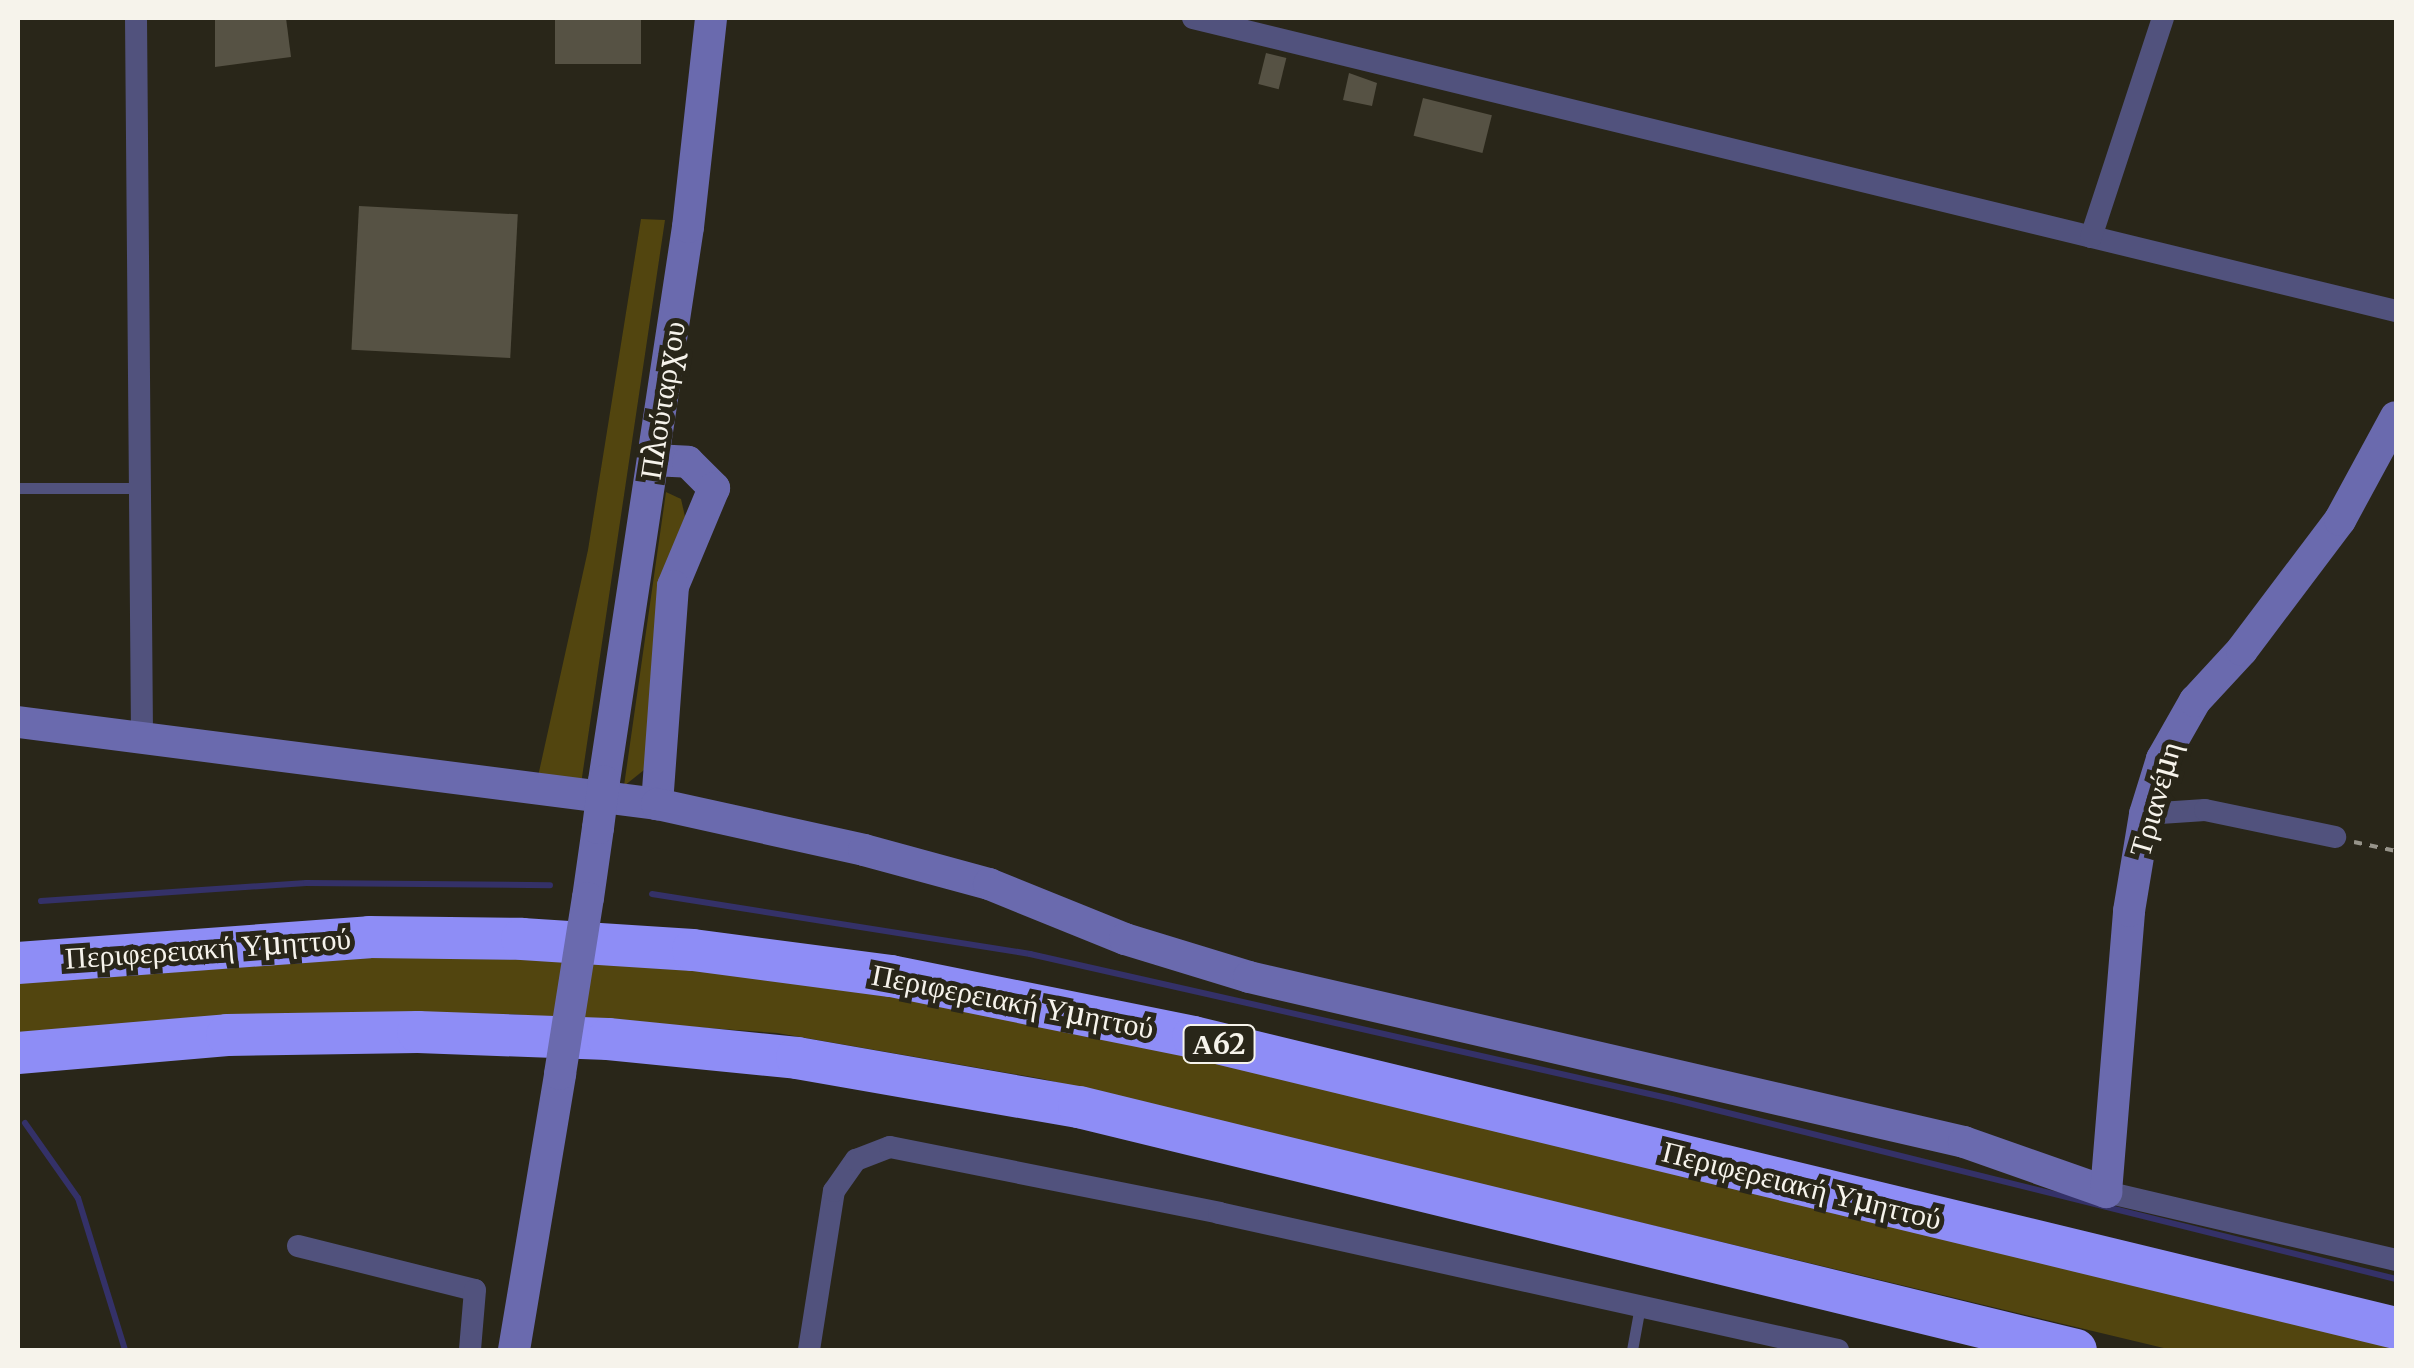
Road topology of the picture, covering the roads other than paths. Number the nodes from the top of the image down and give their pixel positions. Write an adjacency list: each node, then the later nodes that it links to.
1 (136, 18): 10 (street)
2 (711, 18): 8 (street, Πλούταρχου)
3 (1193, 18): 5 (street)
4 (2163, 18): 5 (street)
5 (2091, 237): 6 (street)
6 (2396, 311)
7 (2396, 418): 14 (street, Τριανέμη)
8 (652, 460): 13 (street); 24 (street, Πλούταρχου, bridge)
9 (18, 488): 10 (lane)
10 (140, 488): 12 (street)
11 (18, 722): 12 (street)
12 (142, 738): 13 (street)
13 (657, 804): 18 (street)
14 (2145, 814): 15 (street); 18 (street, Τριανέμη)
15 (2335, 836)
16 (18, 963): 22 (highway, Περιφερειακή Υμηττού / Α62)
17 (18, 1053): 28 (highway)
18 (2106, 1192): 20 (street)
19 (298, 1246): 23 (street)
20 (2396, 1260)
21 (1640, 1306): 25 (street); 26 (lane); 27 (street)
22 (2396, 1328)
23 (470, 1350)
24 (514, 1350)
25 (809, 1350)
26 (1632, 1350)
27 (1838, 1350)
28 (2076, 1350)

